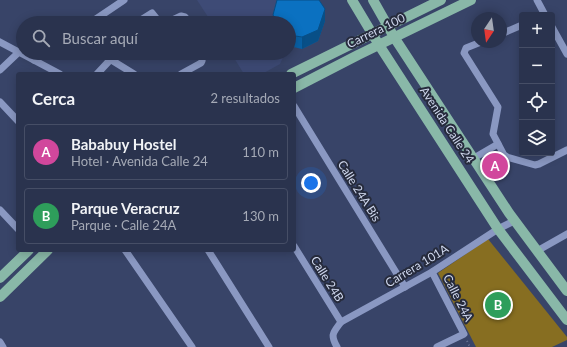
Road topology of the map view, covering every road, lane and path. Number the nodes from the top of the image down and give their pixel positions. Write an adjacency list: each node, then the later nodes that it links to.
1 (124, 0): 8 (street)
2 (352, 0): 13 (main road, Avenida Calle 24)
3 (372, 0): 9 (main road, Avenida Calle 24)
4 (441, 0): 9 (main road, Carrera 100)
5 (471, 0): 14 (main road, Carrera 100)
6 (537, 0): 7 (street)
7 (543, 12)
8 (100, 16)
9 (388, 26): 13 (main road, Carrera 100); 14 (main road, Avenida Calle 24)
10 (519, 26): 11 (street)
11 (507, 31)
12 (555, 32): 19 (street)
13 (372, 33): 16 (main road, Avenida Calle 24); 29 (main road, Carrera 100)
14 (394, 37): 16 (main road, Carrera 100); 36 (main road, Avenida Calle 24)
15 (0, 42): 18 (street)
16 (379, 45): 30 (main road, Carrera 100); 40 (main road, Avenida Calle 24)
17 (471, 46): 34 (street)
18 (16, 50)
19 (567, 54)
20 (16, 55): 24 (street)
21 (34, 60): 25 (street)
22 (110, 60): 26 (street); 27 (street)
23 (202, 60): 28 (street)
24 (0, 70)
25 (56, 72)
26 (99, 72)
27 (131, 72)
28 (185, 72)
29 (295, 72)
30 (296, 87)
31 (0, 102): 33 (street)
32 (296, 109): 50 (street, Calle 24A Bis)
33 (16, 119)
34 (498, 144): 35 (street); 36 (street)
35 (567, 150)
36 (474, 158): 38 (main road, Avenida Calle 24)
37 (0, 210): 39 (street)
38 (514, 220): 40 (street, Carrera 101A); 43 (main road, Avenida Calle 24)
39 (16, 227)
40 (498, 229): 48 (street, Carrera 101A); 53 (main road, Avenida Calle 24)
41 (567, 234): 43 (street)
42 (296, 249): 54 (street, Calle 24B)
43 (537, 251): 51 (main road, Avenida Calle 24)
44 (27, 252): 49 (main road)
45 (46, 252): 52 (main road)
46 (126, 252): 57 (street)
47 (209, 252): 58 (street)
48 (432, 272): 50 (street, Carrera 101A); 60 (street, Calle 24A)
49 (0, 278)
50 (405, 287): 54 (street, Carrera 101A)
51 (567, 291)
52 (0, 297)
53 (567, 320)
54 (341, 322): 59 (street, Carrera 101A)
55 (0, 342): 56 (street)
56 (3, 347)
57 (192, 347)
58 (270, 347)
59 (337, 347)
60 (437, 347)

